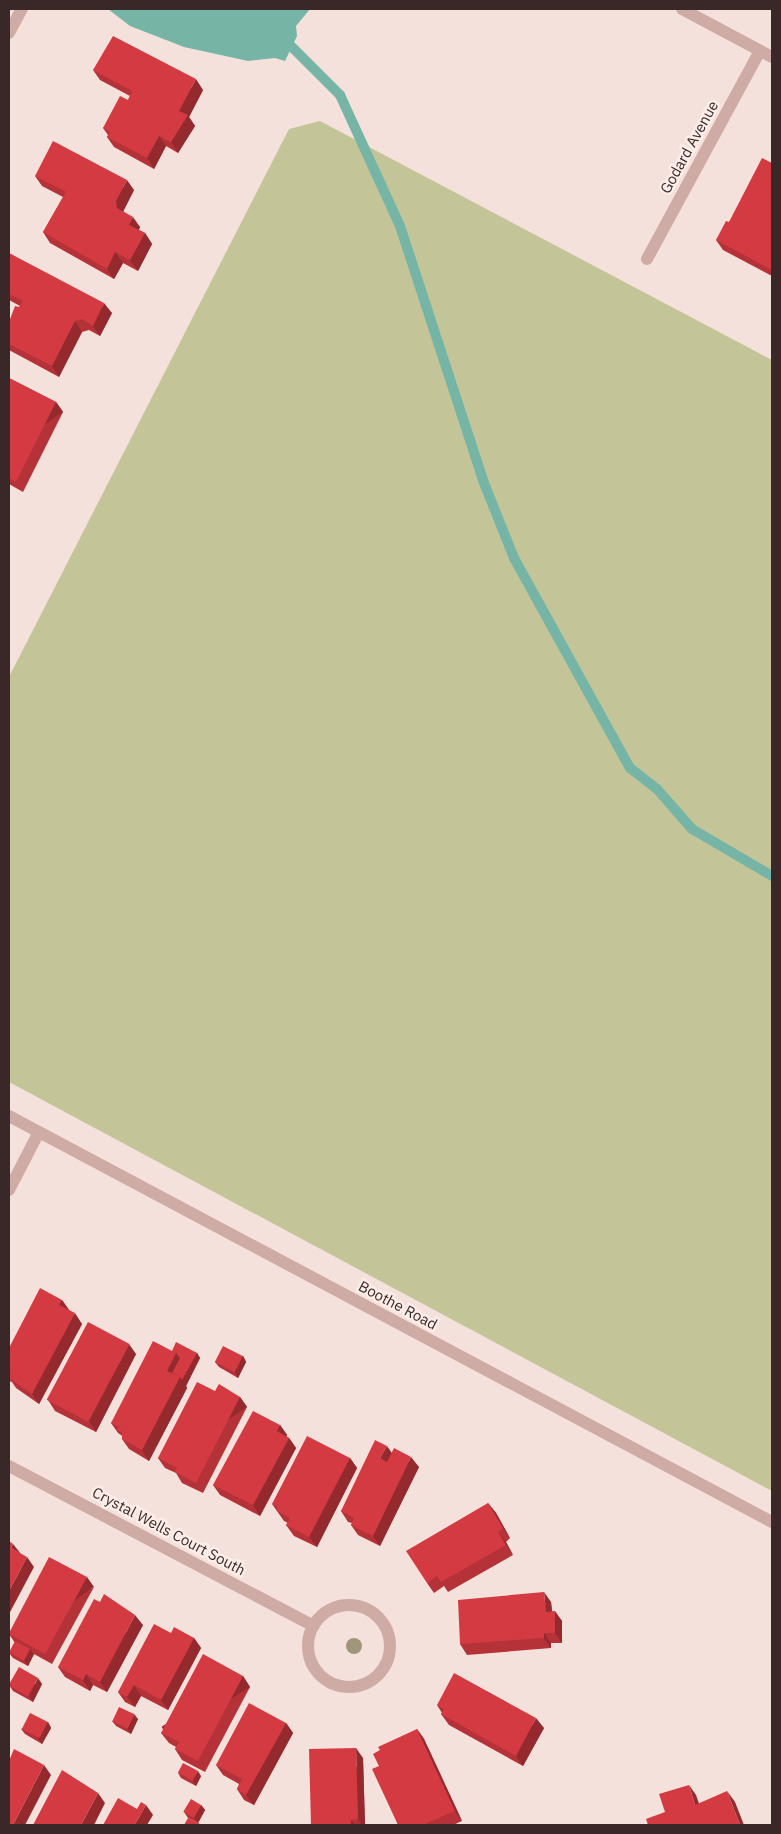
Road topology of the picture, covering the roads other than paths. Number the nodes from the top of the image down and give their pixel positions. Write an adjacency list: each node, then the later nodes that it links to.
1 (22, 9): 3 (street)
2 (682, 9): 4 (street)
3 (9, 33)
4 (760, 51): 5 (street); 6 (street, Godard Avenue)
5 (772, 57)
6 (647, 260)
7 (9, 1116): 8 (street, Boothe Road)
8 (40, 1132): 9 (street); 11 (street, Boothe Road)
9 (9, 1190)
10 (9, 1466): 12 (street, Crystal Wells Court South)
11 (772, 1522)
12 (314, 1626): 12 (street)

